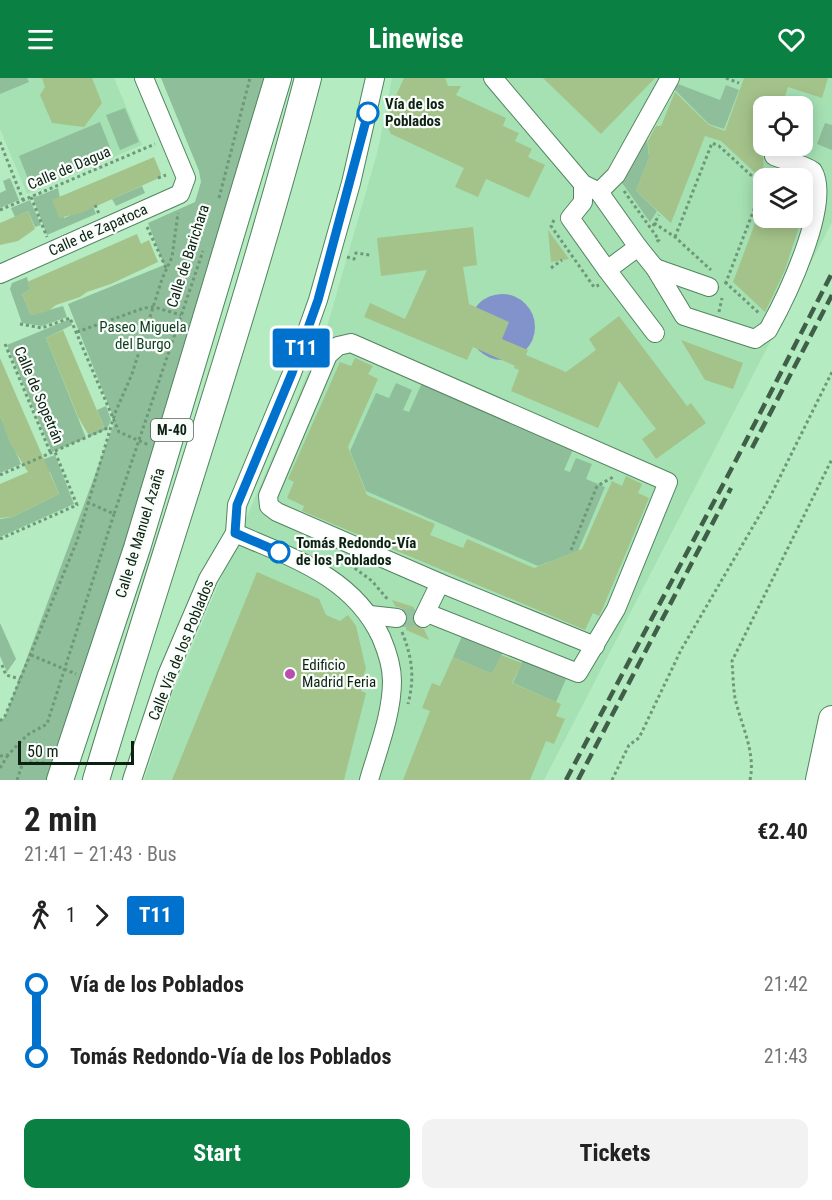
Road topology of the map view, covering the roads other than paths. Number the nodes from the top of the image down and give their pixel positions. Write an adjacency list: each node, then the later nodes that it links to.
1 (144, 78): 12 (street, Calle de Zapatoca)
2 (278, 78): 21 (highway, Calle de Manuel Azaña / M-40)
3 (308, 78): 22 (highway, Calle de Manuel Azaña / M-40)
4 (375, 78): 15 (street, Calle Vía de los Poblados)
5 (493, 78): 8 (street)
6 (670, 78): 8 (street)
7 (774, 156): 10 (street)
8 (591, 188): 9 (street); 11 (street)
9 (638, 247): 10 (street); 11 (street)
10 (655, 268): 13 (street)
11 (607, 270): 14 (street)
12 (0, 273)
13 (709, 287)
14 (655, 333)
15 (235, 533): 17 (street); 23 (street, Calle Vía de los Poblados)
16 (440, 583): 19 (street); 19 (street); 19 (street)
17 (370, 615): 18 (street); 24 (street)
18 (397, 618)
19 (595, 646)
20 (832, 719): 25 (highway)
21 (60, 780)
22 (96, 780)
23 (132, 780)
24 (369, 780)
25 (819, 780)

